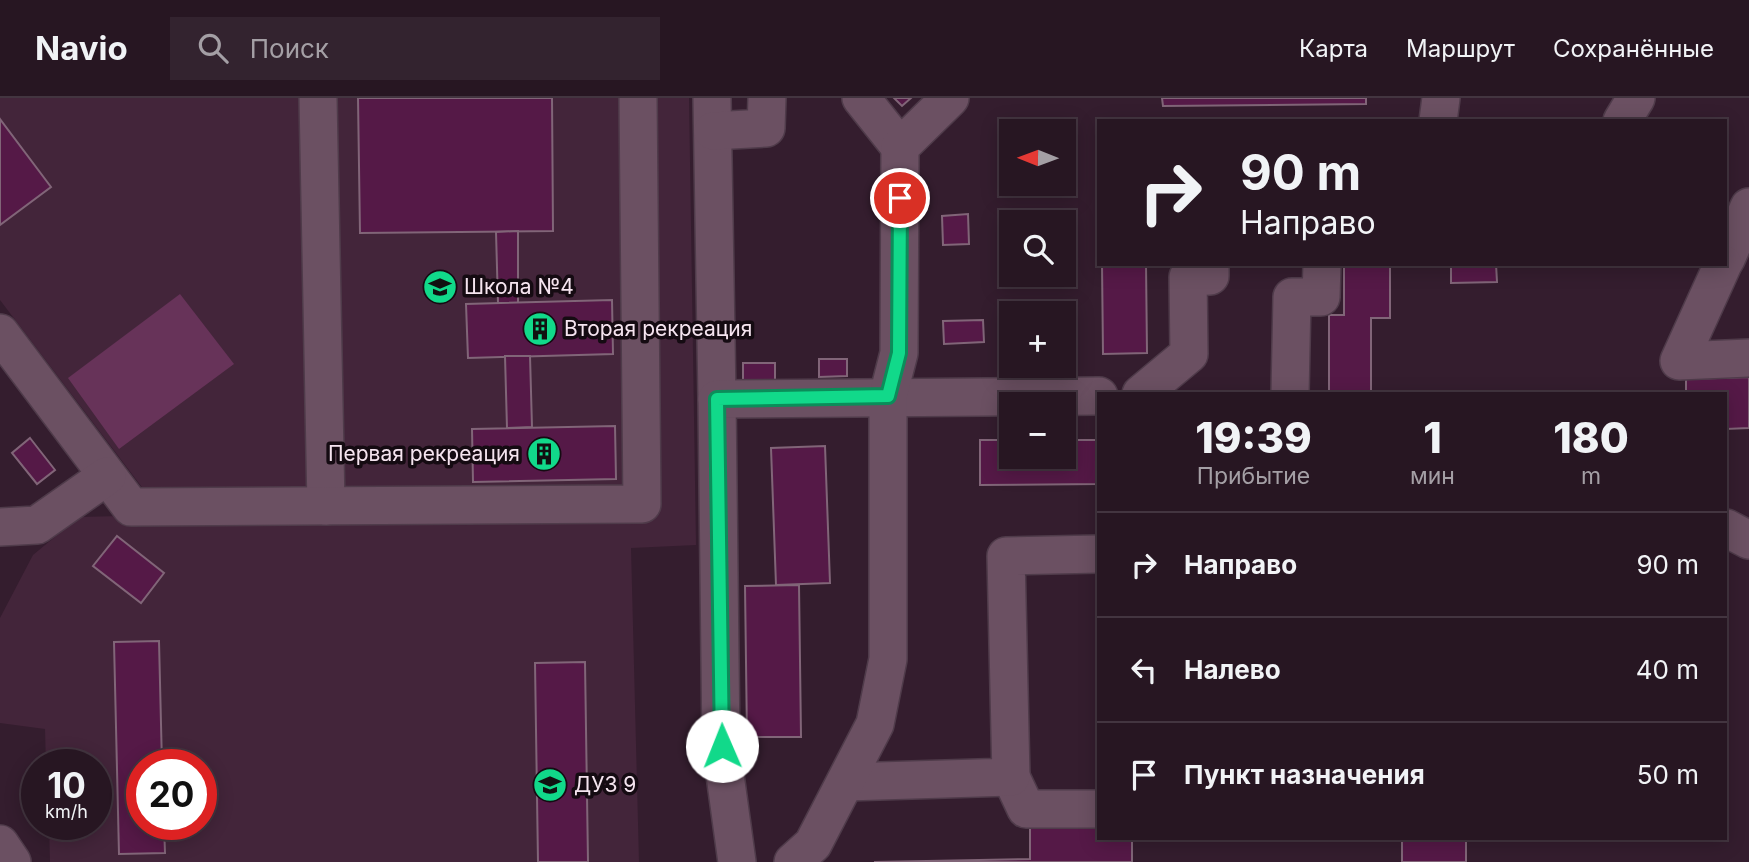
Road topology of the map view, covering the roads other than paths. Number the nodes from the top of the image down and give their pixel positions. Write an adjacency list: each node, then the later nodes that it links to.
1 (318, 98): 25 (street)
2 (638, 98): 25 (street)
3 (767, 98): 8 (street)
4 (861, 98): 11 (street)
5 (950, 98): 11 (street)
6 (1441, 98): 9 (street)
7 (1636, 98): 10 (street)
8 (713, 114): 23 (street)
9 (1438, 119)
10 (1623, 119)
11 (900, 147): 21 (street)
12 (1749, 207): 13 (street)
13 (1727, 257)
14 (1210, 266): 19 (street)
15 (1322, 266): 20 (street)
16 (1722, 266): 18 (street)
17 (0, 333): 24 (street)
18 (1749, 358)
19 (1143, 392)
20 (1290, 392)
21 (888, 396): 22 (street); 23 (street); 31 (street)
22 (1097, 396)
23 (717, 399): 35 (street)
24 (107, 476): 25 (street); 26 (street)
25 (326, 506)
26 (0, 527)
27 (1727, 528): 28 (street)
28 (1749, 540)
29 (1097, 554): 30 (street)
30 (1011, 777): 31 (street); 32 (street)
31 (846, 782): 36 (street)
32 (1097, 809)
33 (0, 844): 34 (street)
34 (12, 862)
35 (737, 862)
36 (793, 862)

